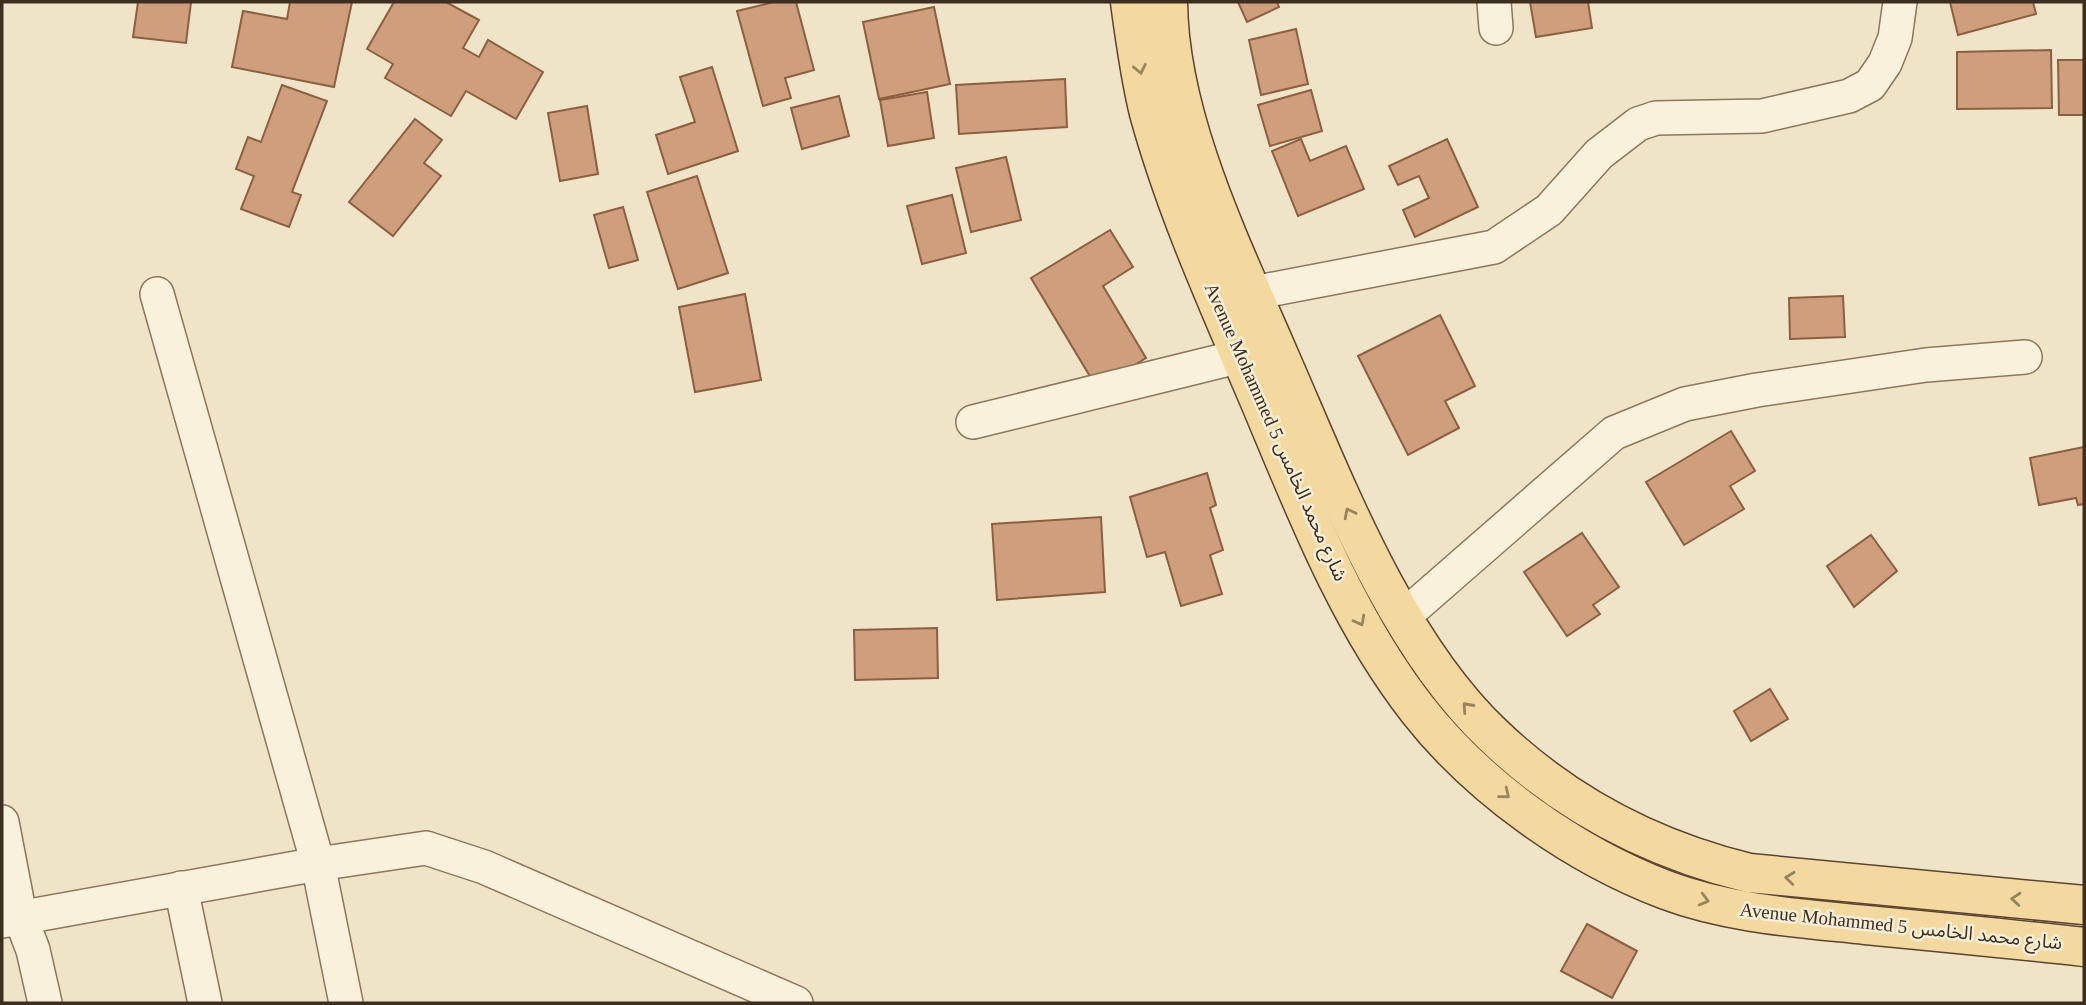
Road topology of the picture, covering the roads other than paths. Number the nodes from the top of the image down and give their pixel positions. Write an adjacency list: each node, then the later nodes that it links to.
1 (1130, 2): 6 (main road, Avenue Mohammed 5 شارع محمد الخامس, one-way to 6)
2 (1168, 2): 5 (main road, Avenue Mohammed 5 شارع محمد الخامس)
3 (1899, 2): 5 (street)
4 (156, 293): 11 (street)
5 (1253, 293): 9 (main road, Avenue Mohammed 5 شارع محمد الخامس, one-way to 5)
6 (1241, 356): 8 (street); 15 (main road, Avenue Mohammed 5 شارع محمد الخامس, one-way to 15)
7 (2025, 357): 9 (street)
8 (973, 422)
9 (1402, 617): 13 (main road, Avenue Mohammed 5 شارع محمد الخامس, one-way to 9)
10 (2, 822): 14 (street)
11 (318, 864): 12 (street); 18 (street); 19 (street)
12 (181, 888): 14 (street); 17 (street)
13 (2084, 905)
14 (11, 918): 16 (street)
15 (2084, 947)
16 (45, 1003)
17 (205, 1003)
18 (346, 1003)
19 (796, 1003)

